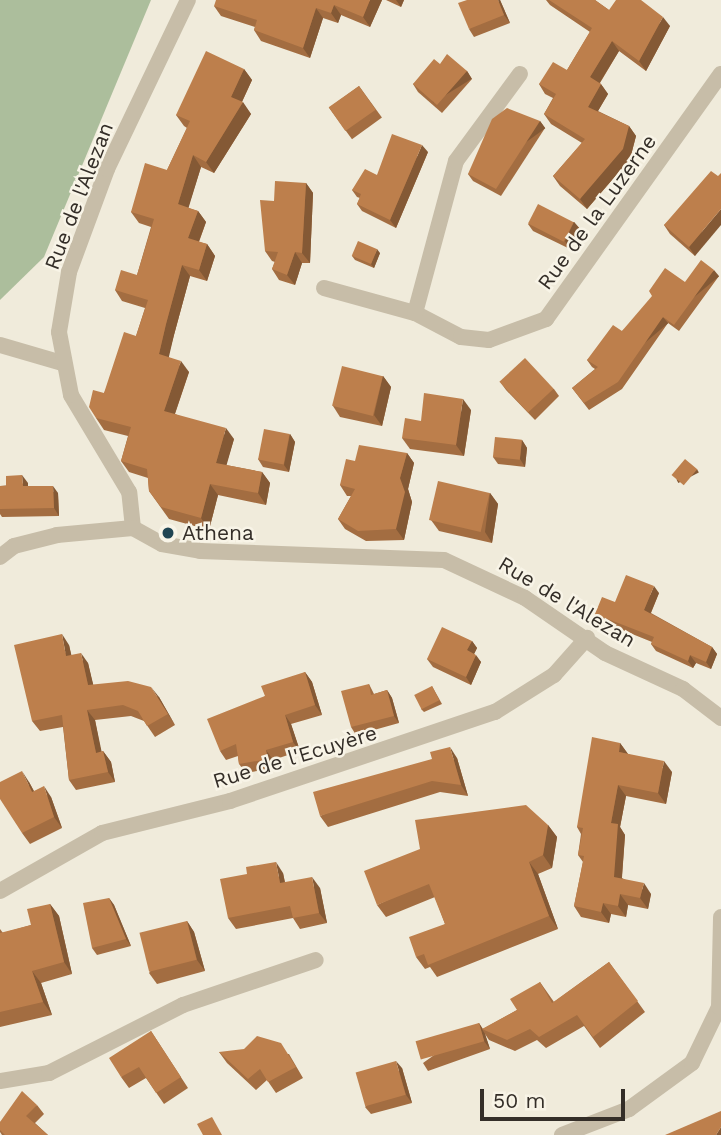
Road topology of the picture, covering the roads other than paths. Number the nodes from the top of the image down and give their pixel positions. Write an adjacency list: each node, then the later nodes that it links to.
1 (188, 0): 7 (street, Rue de l'Alezan)
2 (520, 74): 5 (street)
3 (721, 74): 5 (street, Rue de la Luzerne)
4 (324, 288): 5 (street, Rue de la Luzerne)
5 (415, 313)
6 (0, 345): 7 (street)
7 (62, 363): 8 (street, Rue de l'Alezan)
8 (132, 528): 9 (street); 10 (street, Rue de l'Alezan)
9 (0, 557)
10 (587, 638): 11 (street, Rue de l'Alezan); 12 (street, Rue de l'Ecuyère)
11 (721, 718)
12 (0, 891)
13 (721, 917): 16 (street)
14 (316, 960): 15 (street)
15 (0, 1081)
16 (562, 1135)

